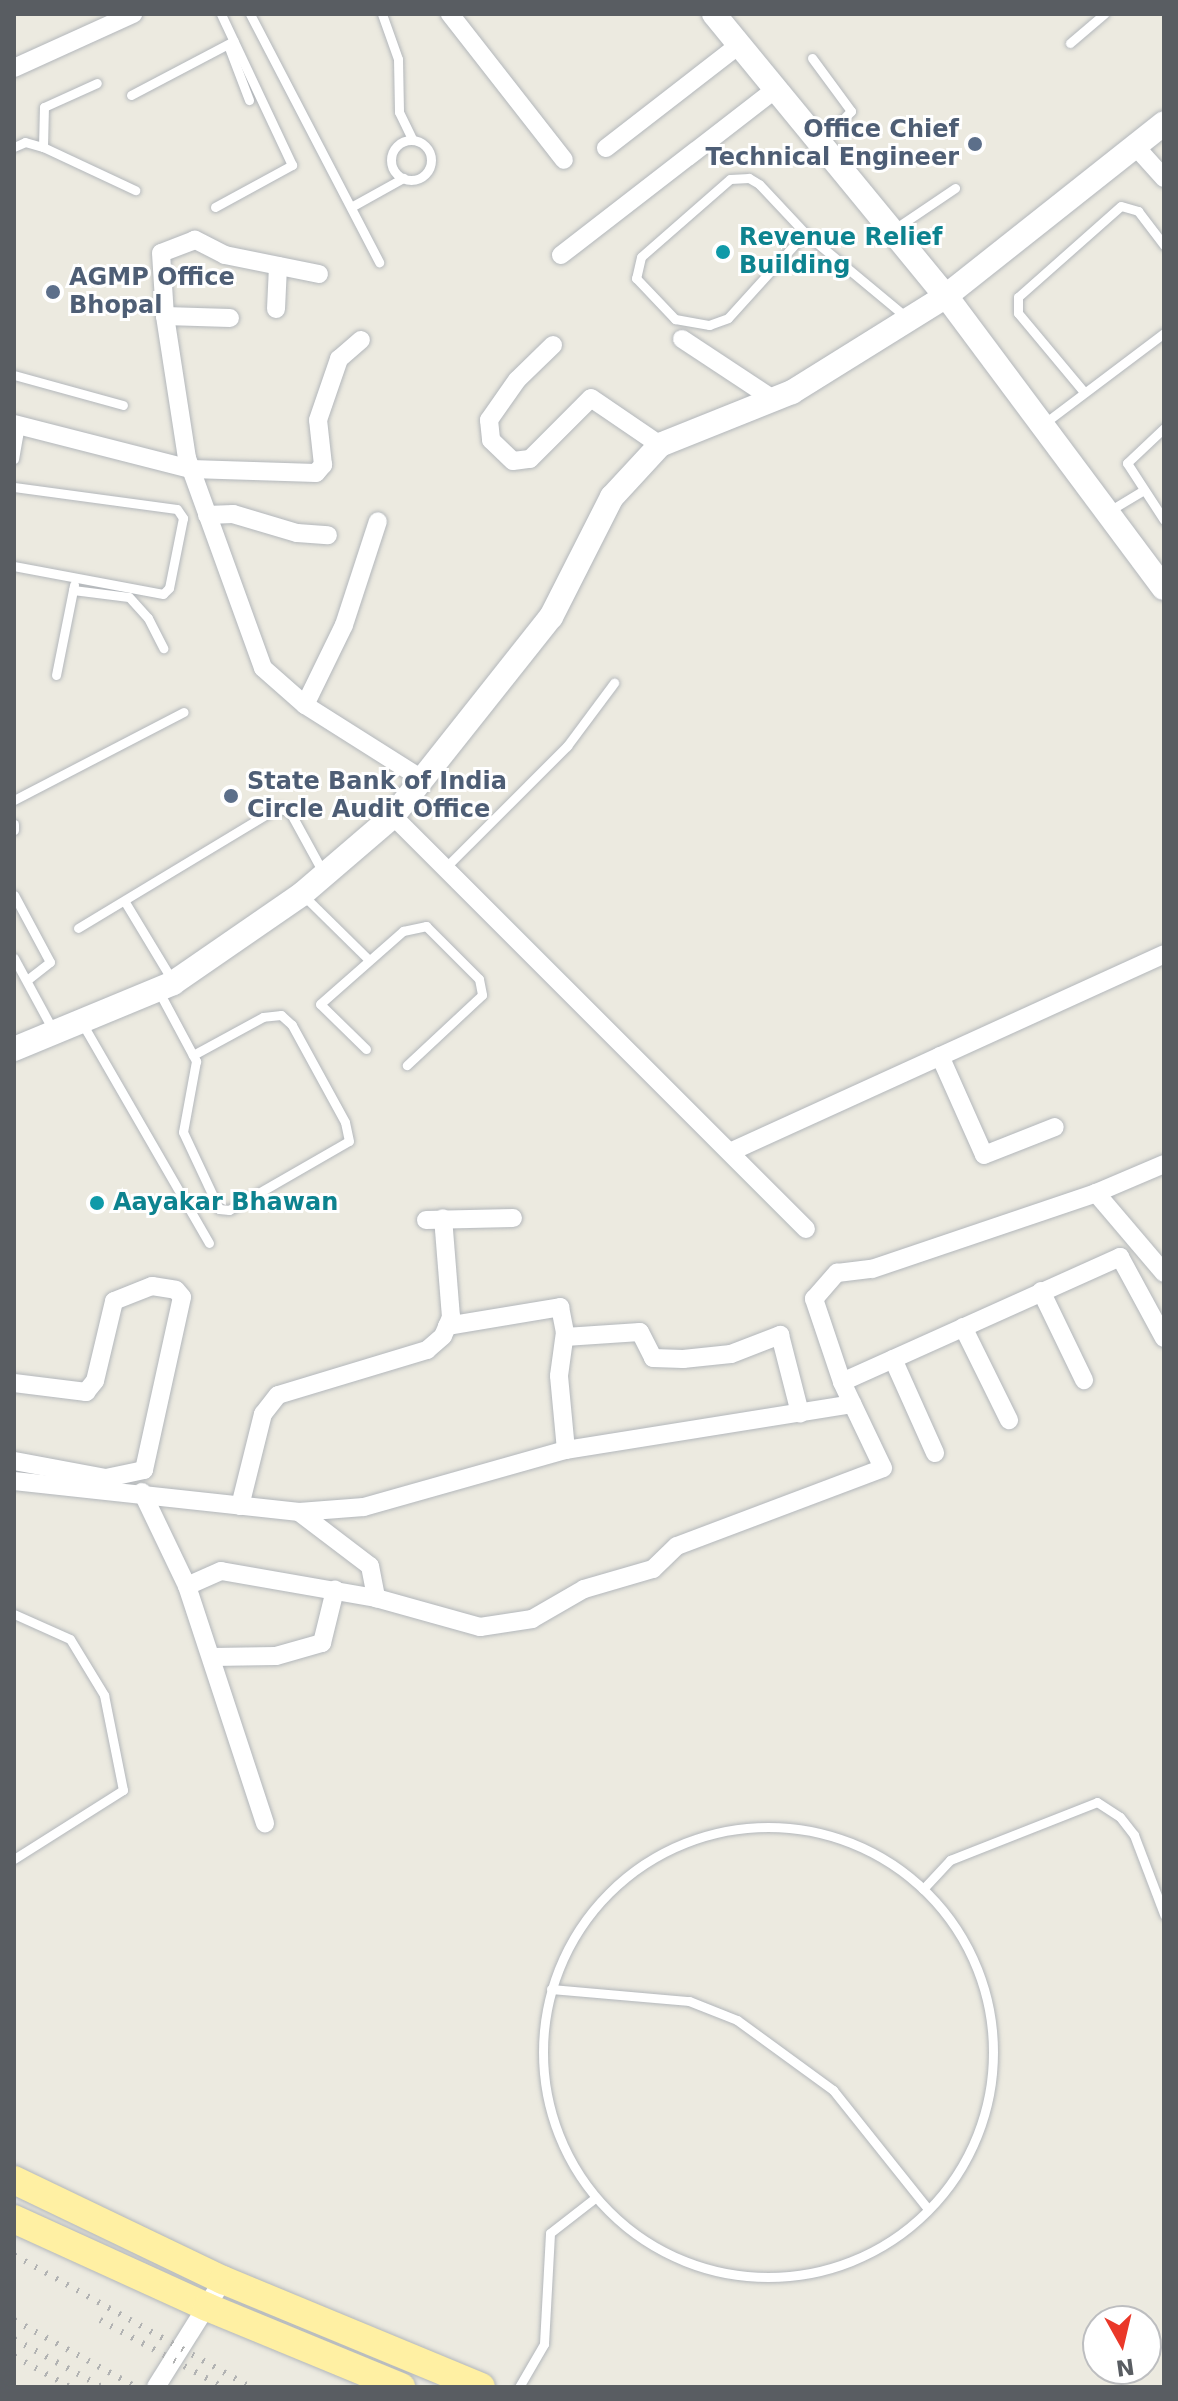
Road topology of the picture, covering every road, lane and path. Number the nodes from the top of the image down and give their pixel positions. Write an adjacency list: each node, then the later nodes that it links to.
1 (133, 14): 12 (street)
2 (221, 14): 8 (lane)
3 (250, 14): 30 (lane)
4 (382, 14): 18 (lane)
5 (450, 14): 24 (street)
6 (714, 14): 10 (street)
7 (1104, 14): 9 (lane)
8 (231, 43): 15 (lane); 16 (lane); 29 (lane)
9 (1070, 43)
10 (739, 45): 14 (street); 23 (street)
11 (812, 58): 19 (lane)
12 (14, 68)
13 (97, 83): 21 (lane)
14 (776, 89): 19 (street); 34 (street)
15 (131, 95)
16 (249, 100)
17 (1164, 123): 22 (street)
18 (412, 139): 25 (lane); 25 (lane)
19 (820, 143): 31 (street)
20 (14, 147): 21 (lane)
21 (43, 147): 28 (lane)
22 (1136, 147): 26 (street); 38 (street)
23 (606, 148)
24 (564, 160)
25 (403, 178): 30 (lane)
26 (1164, 178)
27 (955, 188): 31 (lane)
28 (135, 190)
29 (215, 207)
30 (351, 207): 35 (lane)
31 (893, 230): 38 (street)
32 (805, 233): 32 (lane); 42 (lane)
33 (1164, 245): 48 (lane)
34 (561, 255)
35 (379, 262)
36 (278, 266): 37 (street); 39 (street); 40 (street)
37 (319, 274)
38 (946, 296): 42 (street); 52 (street)
39 (276, 309)
40 (165, 316): 41 (street); 56 (street)
41 (230, 318)
42 (909, 319): 49 (street)
43 (1164, 333): 48 (lane)
44 (682, 339): 49 (street)
45 (361, 340): 56 (street)
46 (553, 345): 54 (street)
47 (14, 375): 50 (lane)
48 (1084, 392): 52 (lane)
49 (773, 399): 54 (street)
50 (123, 405)
51 (17, 425): 55 (lane); 56 (street)
52 (1039, 427): 59 (street)
53 (1164, 428): 58 (lane)
54 (660, 445): 73 (street)
55 (14, 459)
56 (191, 469): 60 (street)
57 (14, 487): 65 (lane)
58 (1142, 491): 59 (lane); 61 (lane)
59 (1106, 513): 66 (street)
60 (207, 515): 63 (street); 71 (street)
61 (1164, 520)
62 (378, 521): 71 (street)
63 (328, 535)
64 (14, 566): 65 (lane)
65 (76, 578): 67 (lane)
66 (1164, 588)
67 (73, 590): 68 (lane); 69 (lane)
68 (163, 648)
69 (56, 675)
70 (614, 683): 78 (lane)
71 (305, 705): 73 (street)
72 (184, 712): 74 (lane)
73 (422, 779): 75 (street)
74 (14, 800)
75 (393, 816): 78 (street); 79 (street)
76 (14, 824): 77 (lane)
77 (14, 830)
78 (445, 868): 97 (street)
79 (324, 874): 80 (street); 82 (lane)
80 (302, 894): 86 (lane); 88 (street)
81 (14, 895): 87 (lane)
82 (125, 902): 83 (lane); 88 (lane)
83 (78, 928)
84 (1164, 955): 94 (street)
85 (14, 958): 87 (lane)
86 (369, 960): 92 (lane); 95 (lane)
87 (27, 980): 90 (lane)
88 (166, 986): 89 (street); 93 (lane)
89 (82, 1023): 90 (street); 102 (lane)
90 (56, 1035): 91 (street)
91 (14, 1049)
92 (366, 1049)
93 (193, 1055): 93 (lane)
94 (940, 1056): 96 (street); 97 (street)
95 (407, 1065)
96 (1055, 1127)
97 (730, 1152): 101 (street)
98 (1164, 1164): 99 (street)
99 (1096, 1193): 103 (street); 111 (street)
100 (513, 1218): 105 (street)
101 (806, 1229)
102 (209, 1243)
103 (1163, 1270)
104 (1041, 1291): 106 (street); 108 (street); 110 (street)
105 (447, 1326): 107 (street); 121 (street)
106 (963, 1327): 109 (street); 115 (street)
107 (565, 1337): 114 (street); 116 (street)
108 (1164, 1338)
109 (893, 1359): 111 (street); 117 (street)
110 (1084, 1380)
111 (842, 1382): 113 (street)
112 (14, 1383): 118 (street)
113 (852, 1404): 114 (street); 125 (street)
114 (800, 1413): 116 (street)
115 (1009, 1420)
116 (566, 1450): 122 (street)
117 (935, 1453)
118 (14, 1461)
119 (14, 1481): 120 (street)
120 (142, 1492): 121 (street); 123 (street)
121 (240, 1506): 122 (street)
122 (299, 1512): 125 (street)
123 (187, 1586): 124 (street); 127 (street)
124 (335, 1590): 125 (street); 127 (street)
125 (376, 1598)
126 (14, 1614): 129 (lane)
127 (213, 1657): 128 (street)
128 (265, 1823)
129 (14, 1859)
130 (923, 1889): 131 (lane); 132 (lane); 135 (lane)
131 (1164, 1914)
132 (551, 1989): 134 (lane); 135 (lane)
133 (14, 2180): 137 (main road)
134 (595, 2198): 135 (lane); 142 (lane)
135 (928, 2209)
136 (14, 2219): 138 (main road)
137 (223, 2280): 138 (street); 141 (main road)
138 (207, 2307): 139 (street); 140 (main road)
139 (156, 2387)
140 (401, 2387)
141 (481, 2387)
142 (519, 2387)

